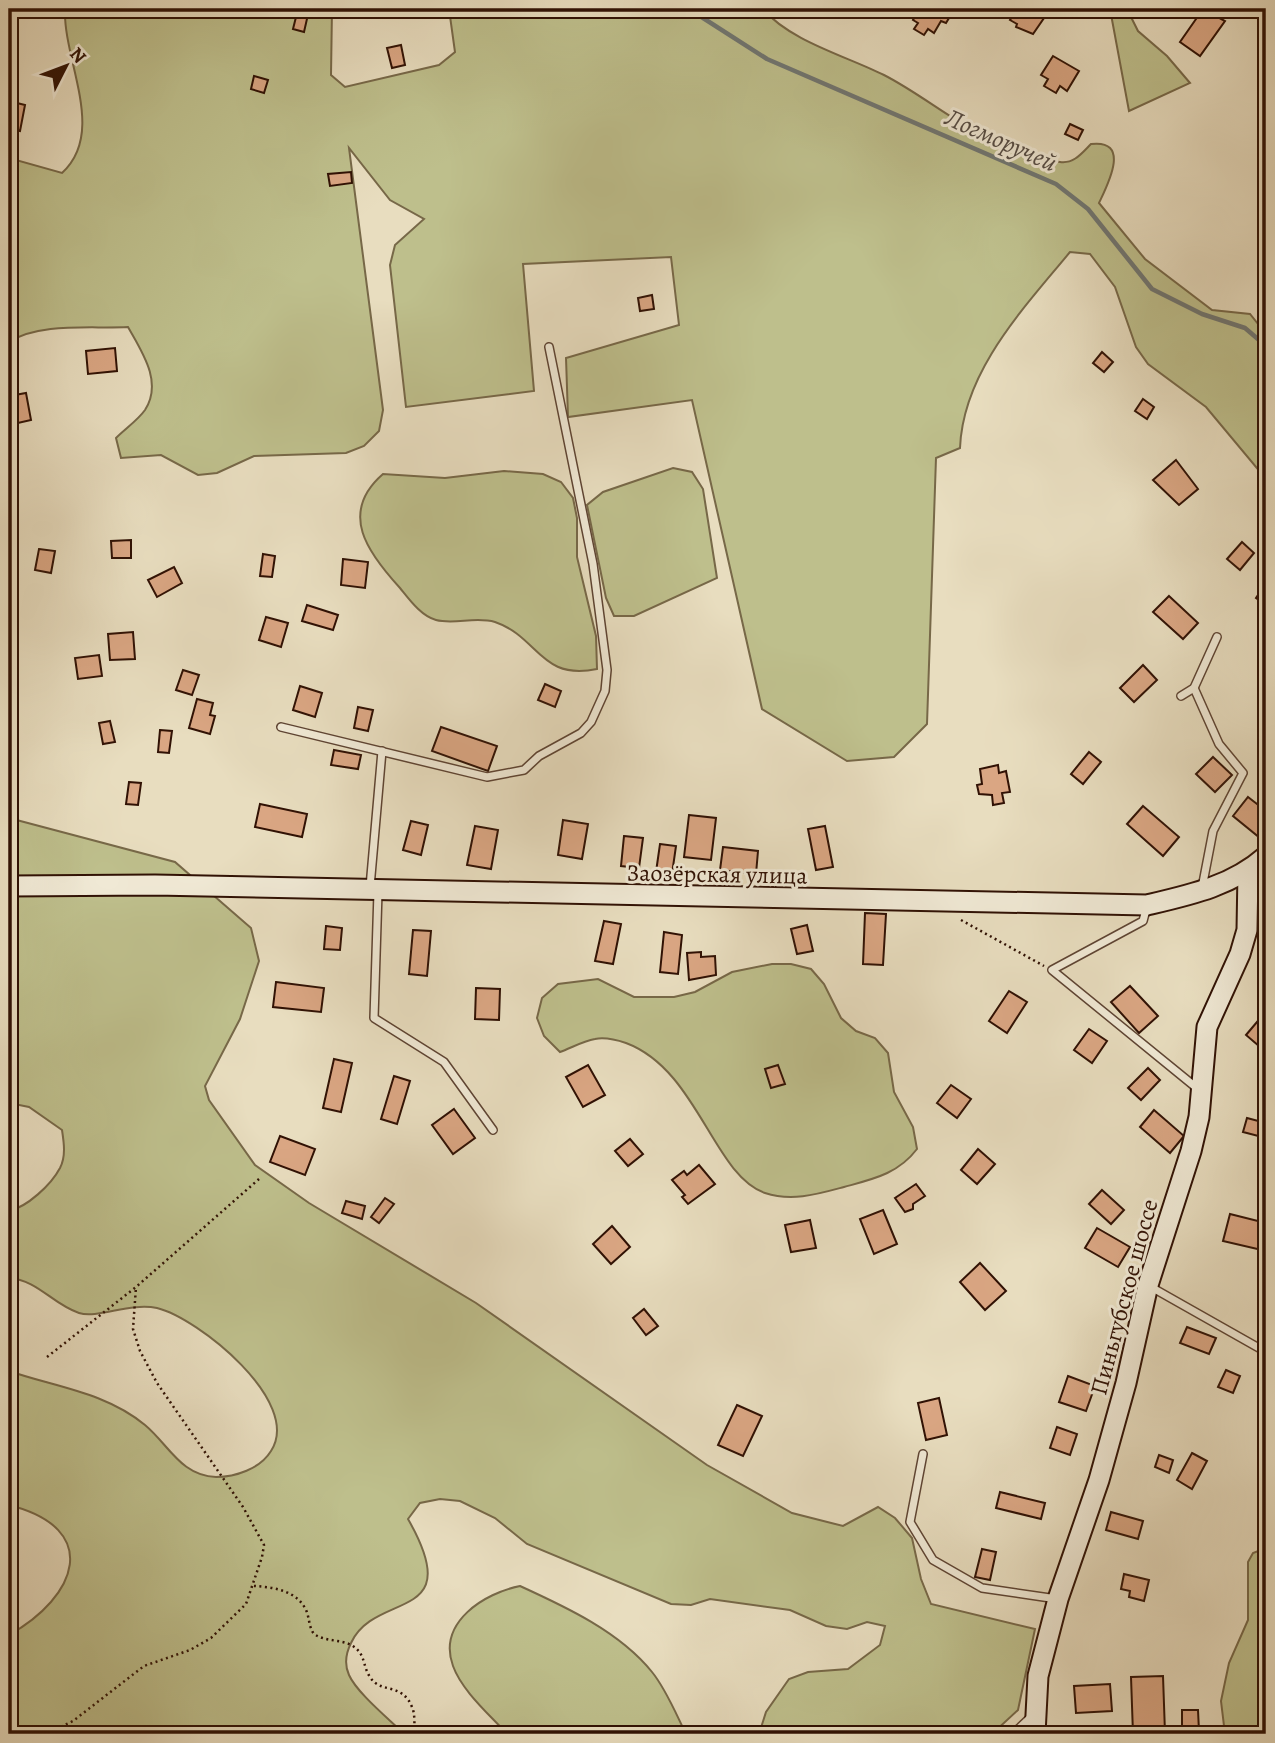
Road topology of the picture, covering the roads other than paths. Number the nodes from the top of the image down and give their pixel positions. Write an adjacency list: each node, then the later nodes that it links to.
1 (549, 347): 6 (lane)
2 (1217, 637): 3 (lane)
3 (1194, 688): 4 (lane); 11 (lane)
4 (1181, 696)
5 (281, 727): 6 (lane)
6 (382, 751): 10 (lane)
7 (1266, 856): 8 (street, Заозёрская улица)
8 (1248, 872): 11 (street, Заозёрская улица); 13 (street, Пиньгубское шоссе)
9 (9, 887): 10 (street, Заозёрская улица)
10 (374, 891): 12 (street, Заозёрская улица); 14 (lane)
11 (1201, 892): 12 (street, Заозёрская улица)
12 (1147, 905): 13 (lane)
13 (1199, 1090): 15 (street, Пиньгубское шоссе)
14 (493, 1130)
15 (1148, 1284): 16 (lane); 18 (street, Пиньгубское шоссе)
16 (1266, 1352)
17 (923, 1454): 18 (lane)
18 (1058, 1599): 19 (street, Пиньгубское шоссе)
19 (1035, 1713): 20 (lane); 21 (street, Пиньгубское шоссе)
20 (1013, 1734)
21 (1035, 1734)

